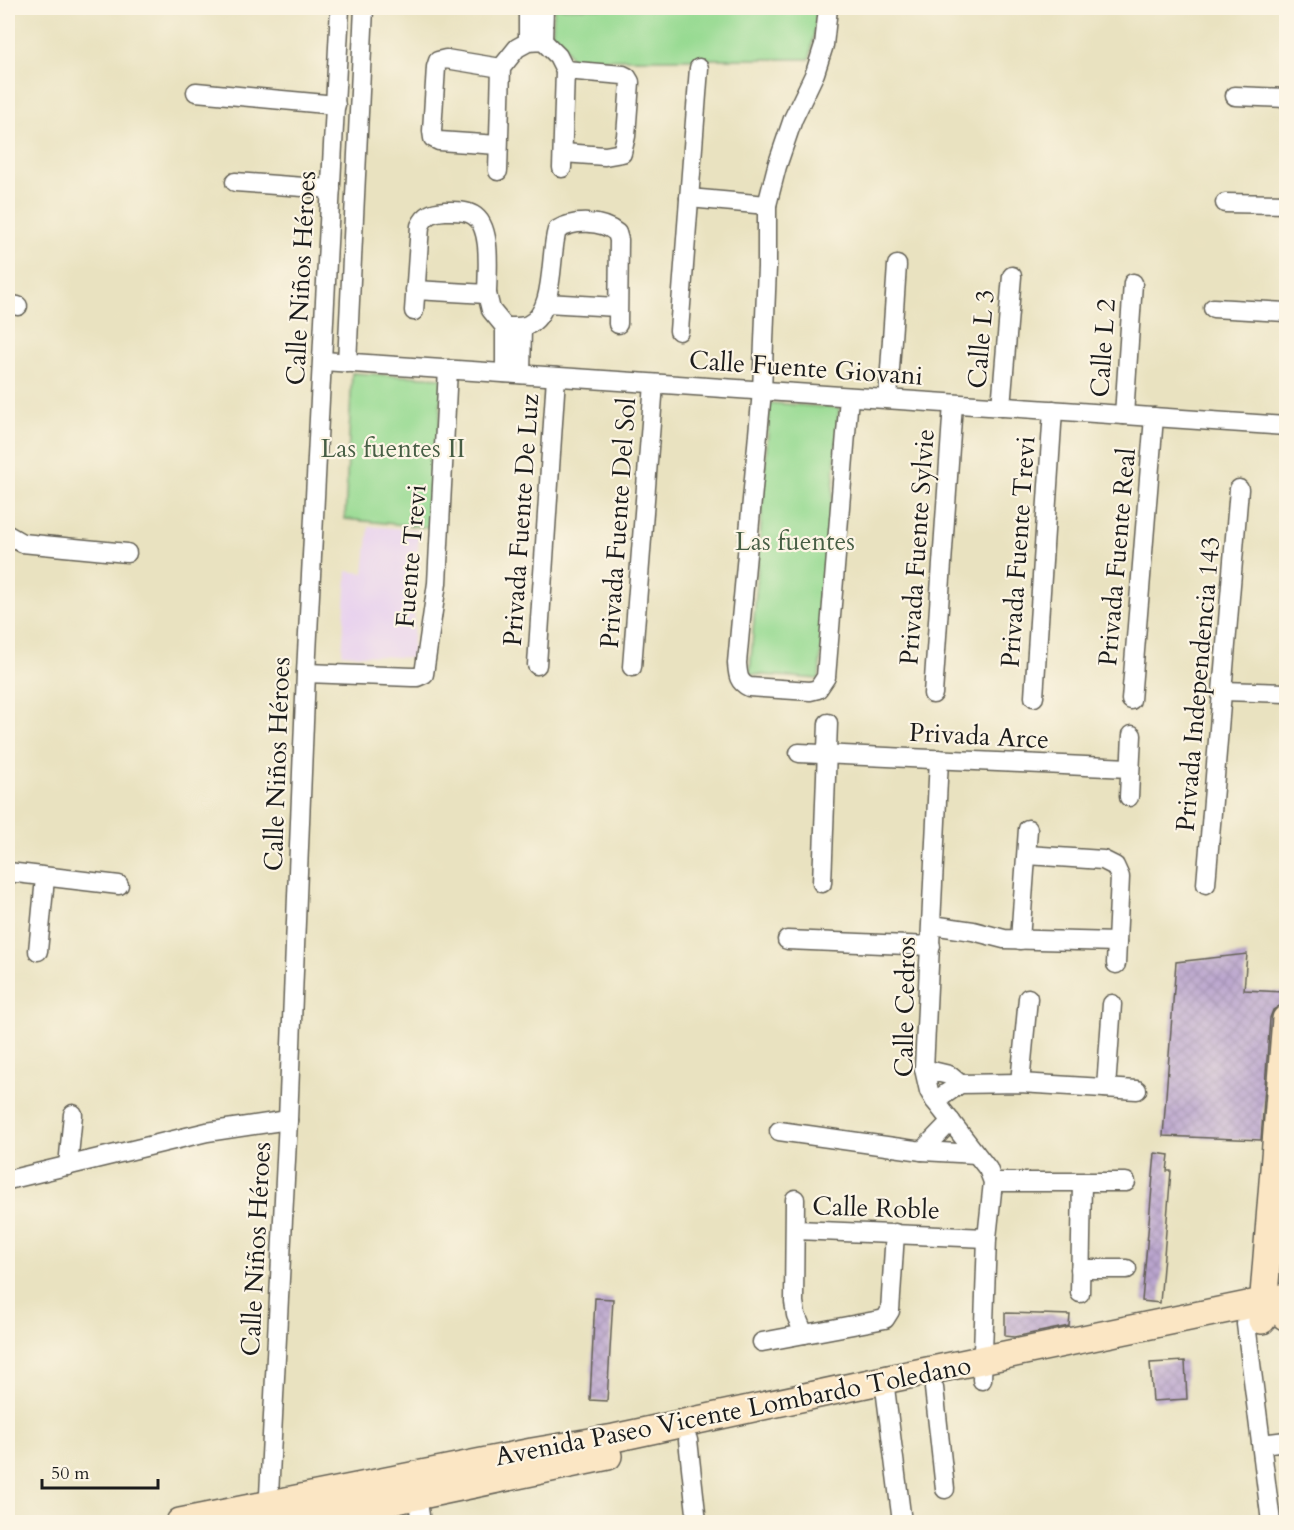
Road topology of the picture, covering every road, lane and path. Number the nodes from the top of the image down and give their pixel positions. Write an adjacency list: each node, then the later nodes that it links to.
1 (340, 8): 13 (street, Calle Niños Héroes)
2 (364, 8): 34 (street)
3 (528, 8): 6 (street)
4 (544, 8): 6 (street)
5 (828, 8): 21 (street)
6 (535, 42): 7 (street); 9 (street)
7 (501, 68): 14 (street); 14 (street)
8 (699, 68): 18 (street)
9 (565, 70): 9 (street)
10 (195, 92): 13 (street)
11 (1235, 96): 12 (street)
12 (1287, 98)
13 (336, 105): 17 (street, Calle Niños Héroes)
14 (498, 145): 15 (street)
15 (498, 171)
16 (235, 182): 17 (street)
17 (331, 189): 33 (street, Calle Niños Héroes)
18 (689, 198): 21 (street); 32 (street)
19 (1225, 203): 20 (street)
20 (1287, 204)
21 (767, 205): 39 (street)
22 (897, 265): 41 (street)
23 (1012, 276): 43 (street, Calle L 3)
24 (1133, 283): 45 (street, Calle L 2)
25 (415, 290): 26 (street); 26 (street); 29 (street)
26 (487, 294): 31 (street)
27 (546, 303): 27 (street); 31 (street)
28 (1213, 308): 30 (street)
29 (414, 311)
30 (1287, 312)
31 (513, 327): 36 (street)
32 (680, 330)
33 (323, 361): 34 (street, Calle Fuente Giovani); 53 (street, Calle Niños Héroes)
34 (347, 363): 35 (street, Calle Fuente Giovani)
35 (448, 369): 36 (street, Calle Fuente Giovani); 53 (street, Fuente Trevi)
36 (513, 374): 37 (street, Calle Fuente Giovani)
37 (556, 377): 38 (street, Calle Fuente Giovani); 51 (street, Privada Fuente De Luz)
38 (654, 384): 39 (street, Calle Fuente Giovani); 52 (street, Privada Fuente Del Sol)
39 (762, 391): 40 (street, Calle Fuente Giovani); 40 (street)
40 (849, 397): 41 (street, Calle Fuente Giovani)
41 (888, 399): 42 (street, Calle Fuente Giovani)
42 (953, 404): 43 (street, Calle Fuente Giovani); 56 (street, Privada Fuente Sylvie)
43 (1001, 407): 44 (street, Calle Fuente Giovani)
44 (1053, 410): 45 (street, Calle Fuente Giovani); 57 (street, Privada Fuente Trevi)
45 (1124, 415): 46 (street, Calle Fuente Giovani)
46 (1154, 417): 47 (street, Calle Fuente Giovani); 58 (street, Privada Fuente Real)
47 (1287, 426)
48 (1239, 489): 54 (street, Privada Independencia 143)
49 (8, 535): 50 (street)
50 (127, 553)
51 (537, 665)
52 (632, 667)
53 (306, 673): 90 (street, Calle Niños Héroes)
54 (1223, 691): 55 (street); 71 (street, Privada Independencia 143)
55 (1287, 693)
56 (933, 694)
57 (1034, 697)
58 (1131, 700)
59 (828, 723): 62 (street)
60 (1131, 735): 64 (street)
61 (799, 753): 62 (street, Privada Arce)
62 (827, 755): 63 (street, Privada Arce); 70 (street)
63 (939, 759): 64 (street, Privada Arce); 73 (street, Calle Cedros)
64 (1129, 768): 65 (street)
65 (1129, 797)
66 (1028, 829): 67 (street)
67 (1027, 855): 75 (street); 76 (street)
68 (8, 872): 69 (street)
69 (45, 878): 72 (street); 78 (street)
70 (822, 883)
71 (1206, 884)
72 (119, 885)
73 (932, 925): 75 (street); 77 (street, Calle Cedros)
74 (788, 940): 77 (street)
75 (1020, 940): 76 (street)
76 (1117, 942): 79 (street)
77 (931, 946): 83 (street, Calle Cedros)
78 (38, 951)
79 (1116, 964)
80 (1028, 998): 84 (street)
81 (1112, 1004): 86 (street)
82 (1287, 1019): 107 (main road)
83 (924, 1069): 85 (street); 88 (street, Calle Cedros)
84 (1020, 1083): 85 (street); 86 (street)
85 (960, 1084): 88 (street)
86 (1106, 1088): 87 (street)
87 (1137, 1090)
88 (935, 1101): 91 (street, Calle Cedros)
89 (73, 1114): 95 (street)
90 (288, 1120): 95 (street); 118 (street, Calle Niños Héroes)
91 (951, 1121): 93 (street); 94 (street, Calle Cedros)
92 (779, 1131): 93 (street)
93 (922, 1151): 94 (street)
94 (976, 1154): 97 (street, Calle Cedros)
95 (68, 1166): 96 (street)
96 (8, 1180)
97 (993, 1182): 99 (street); 103 (street)
98 (1126, 1182): 99 (street)
99 (1082, 1183): 104 (street)
100 (795, 1199): 101 (street)
101 (795, 1230): 102 (street, Calle Roble); 108 (street, Calle Roble)
102 (895, 1233): 103 (street, Calle Roble); 108 (street)
103 (987, 1239): 110 (street)
104 (1080, 1269): 105 (street); 106 (street)
105 (1127, 1269)
106 (1080, 1293)
107 (1271, 1313): 110 (main road, Avenida Paseo Vicente Lombardo Toledano); 115 (street)
108 (804, 1334): 109 (street)
109 (762, 1342)
110 (982, 1370): 111 (main road, Avenida Paseo Vicente Lombardo Toledano); 112 (main road, Avenida Paseo Vicente Lombardo Toledano)
111 (885, 1388): 112 (main road, Avenida Paseo Vicente Lombardo Toledano); 113 (main road, Avenida Paseo Vicente Lombardo Toledano); 118 (main road, Avenida Paseo Vicente Lombardo Toledano); 121 (street)
112 (934, 1388): 116 (street)
113 (688, 1440): 117 (main road, Avenida Paseo Vicente Lombardo Toledano); 120 (street)
114 (1287, 1441): 115 (street)
115 (1262, 1444): 122 (street)
116 (945, 1489)
117 (419, 1509): 118 (main road, Avenida Paseo Vicente Lombardo Toledano)
118 (272, 1516): 119 (main road, Avenida Paseo Vicente Lombardo Toledano)
119 (180, 1522)
120 (697, 1522)
121 (902, 1522)
122 (1271, 1522)

